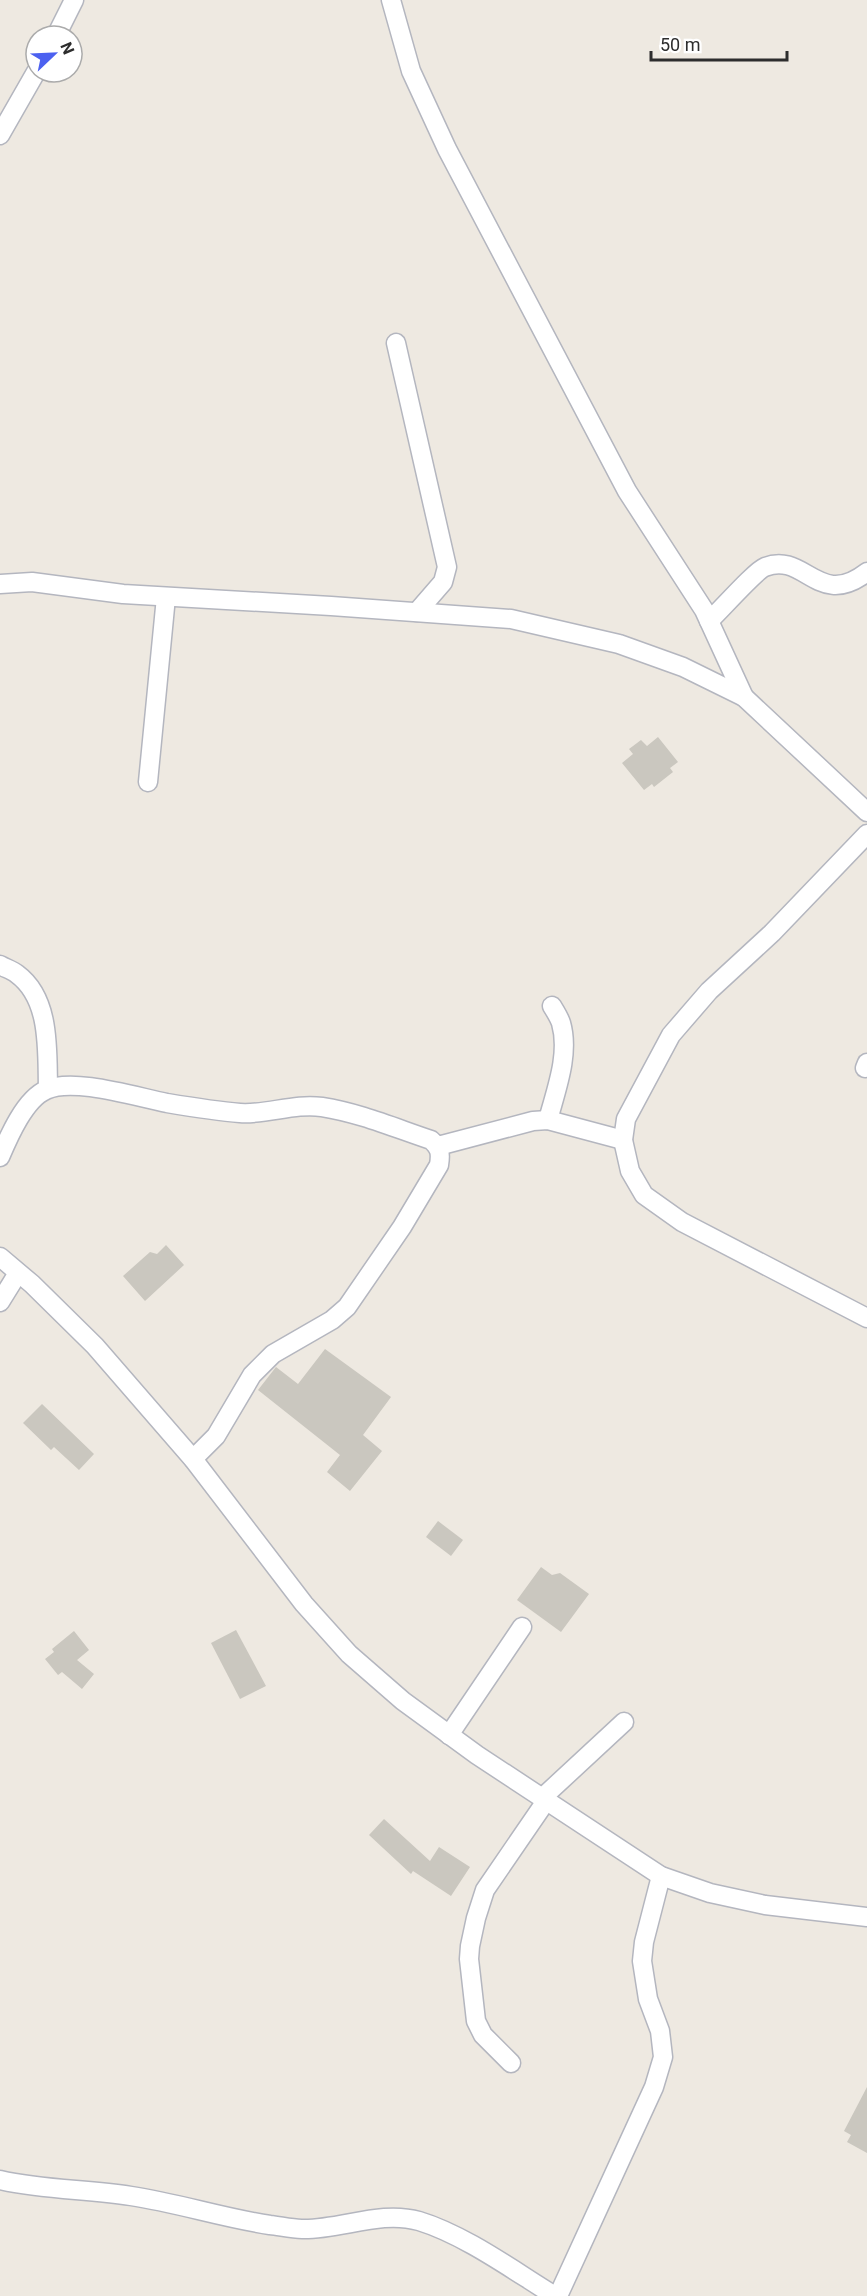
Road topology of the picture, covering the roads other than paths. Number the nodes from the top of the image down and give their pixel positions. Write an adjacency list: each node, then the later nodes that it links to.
1 (74, 0): 3 (street)
2 (391, 0): 11 (street)
3 (62, 24)
4 (29, 84): 5 (street)
5 (0, 135)
6 (396, 342): 10 (street)
7 (867, 572): 11 (street)
8 (0, 584): 9 (street)
9 (166, 597): 10 (street); 13 (street)
10 (417, 612): 12 (street)
11 (709, 621): 12 (street)
12 (744, 697): 14 (street)
13 (148, 782)
14 (867, 812)
15 (867, 834): 20 (street)
16 (0, 965): 18 (street)
17 (552, 1006): 19 (street)
18 (48, 1088): 21 (street); 22 (street)
19 (548, 1120): 20 (street); 21 (street)
20 (623, 1140): 26 (street)
21 (438, 1146): 27 (street)
22 (0, 1156)
23 (0, 1257): 24 (street)
24 (18, 1273): 25 (street); 27 (street)
25 (0, 1302)
26 (867, 1318)
27 (193, 1459): 30 (street)
28 (522, 1627): 30 (street)
29 (624, 1722): 31 (street)
30 (449, 1735): 31 (street)
31 (544, 1799): 32 (street); 34 (street)
32 (661, 1876): 33 (street); 36 (street)
33 (867, 1917)
34 (511, 2063)
35 (0, 2180): 36 (street)
36 (556, 2296)

